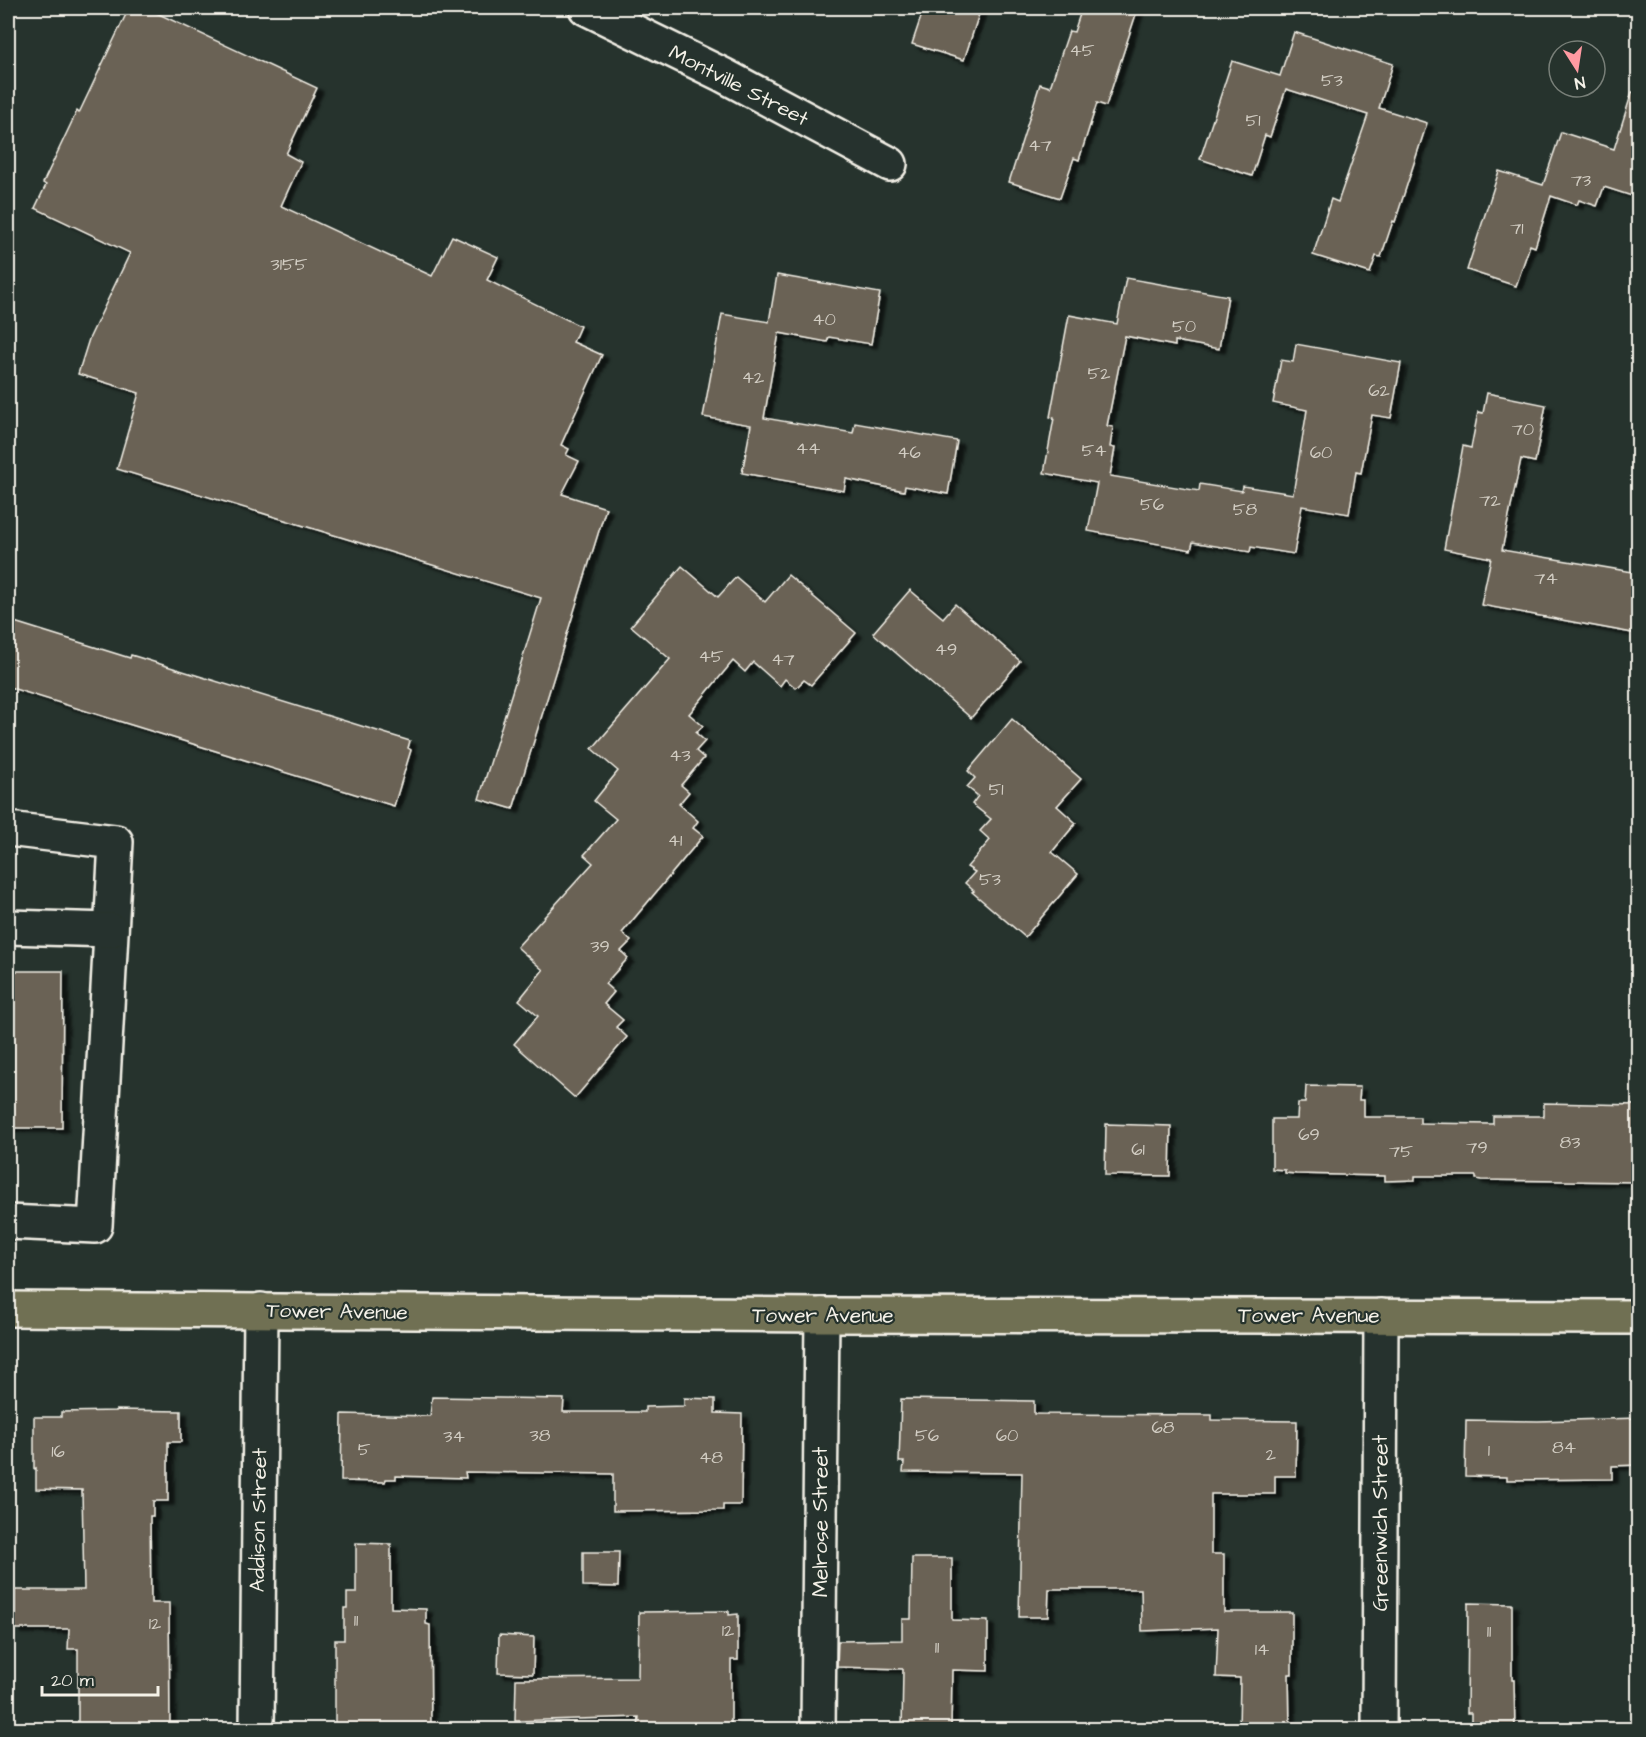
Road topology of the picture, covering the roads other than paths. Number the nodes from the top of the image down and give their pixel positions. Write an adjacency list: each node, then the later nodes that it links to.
1 (586, 8): 2 (street, Montville Street)
2 (890, 164)
3 (8, 829): 5 (street)
4 (8, 927): 5 (street)
5 (111, 930): 6 (street)
6 (8, 1222)
7 (8, 1309): 8 (main road, Tower Avenue)
8 (261, 1310): 9 (main road, Tower Avenue); 12 (street, Addison Street)
9 (822, 1315): 10 (main road, Tower Avenue); 13 (street, Melrose Street)
10 (1381, 1316): 11 (main road, Tower Avenue); 14 (street, Greenwich Street)
11 (1638, 1317)
12 (256, 1730)
13 (818, 1730)
14 (1379, 1730)

